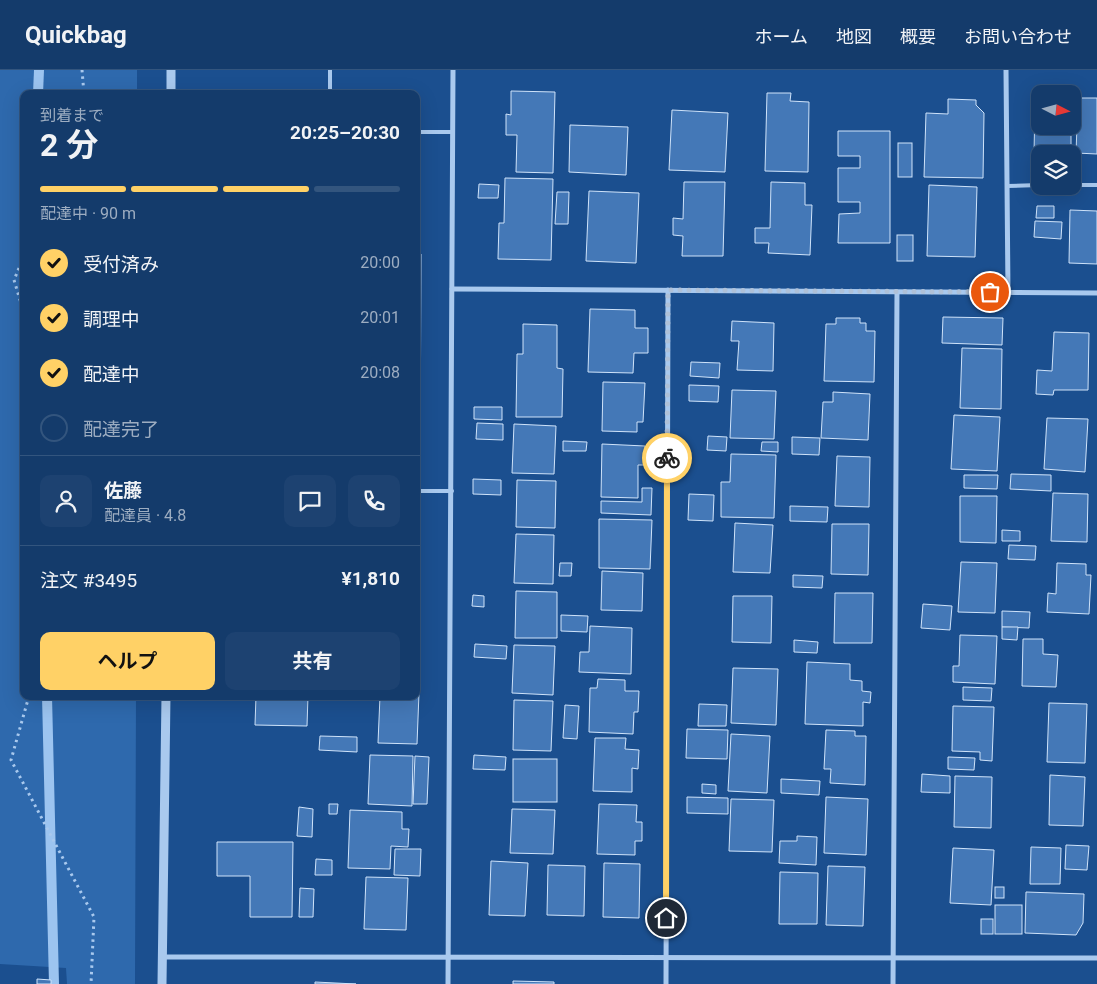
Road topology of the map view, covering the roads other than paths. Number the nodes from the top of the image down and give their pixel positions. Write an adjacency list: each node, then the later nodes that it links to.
1 (171, 70): 5 (street)
2 (330, 70): 6 (lane)
3 (453, 70): 8 (street)
4 (1006, 70): 12 (street)
5 (171, 90)
6 (330, 90)
7 (420, 132): 8 (lane)
8 (453, 132): 13 (street)
9 (1031, 185): 12 (lane)
10 (1081, 185): 11 (lane)
11 (1097, 185)
12 (1007, 186): 16 (street)
13 (452, 289): 14 (street); 19 (street)
14 (668, 290): 15 (street); 23 (street)
15 (898, 292): 16 (street); 24 (street)
16 (1008, 293): 17 (street)
17 (1097, 293)
18 (420, 491): 19 (lane)
19 (452, 491): 22 (street)
20 (166, 700): 21 (street)
21 (162, 956): 22 (street); 26 (street)
22 (448, 958): 23 (street); 27 (street)
23 (666, 958): 24 (street); 28 (street)
24 (893, 958): 25 (street); 29 (street)
25 (1097, 958)
26 (162, 984)
27 (448, 984)
28 (666, 984)
29 (893, 984)

